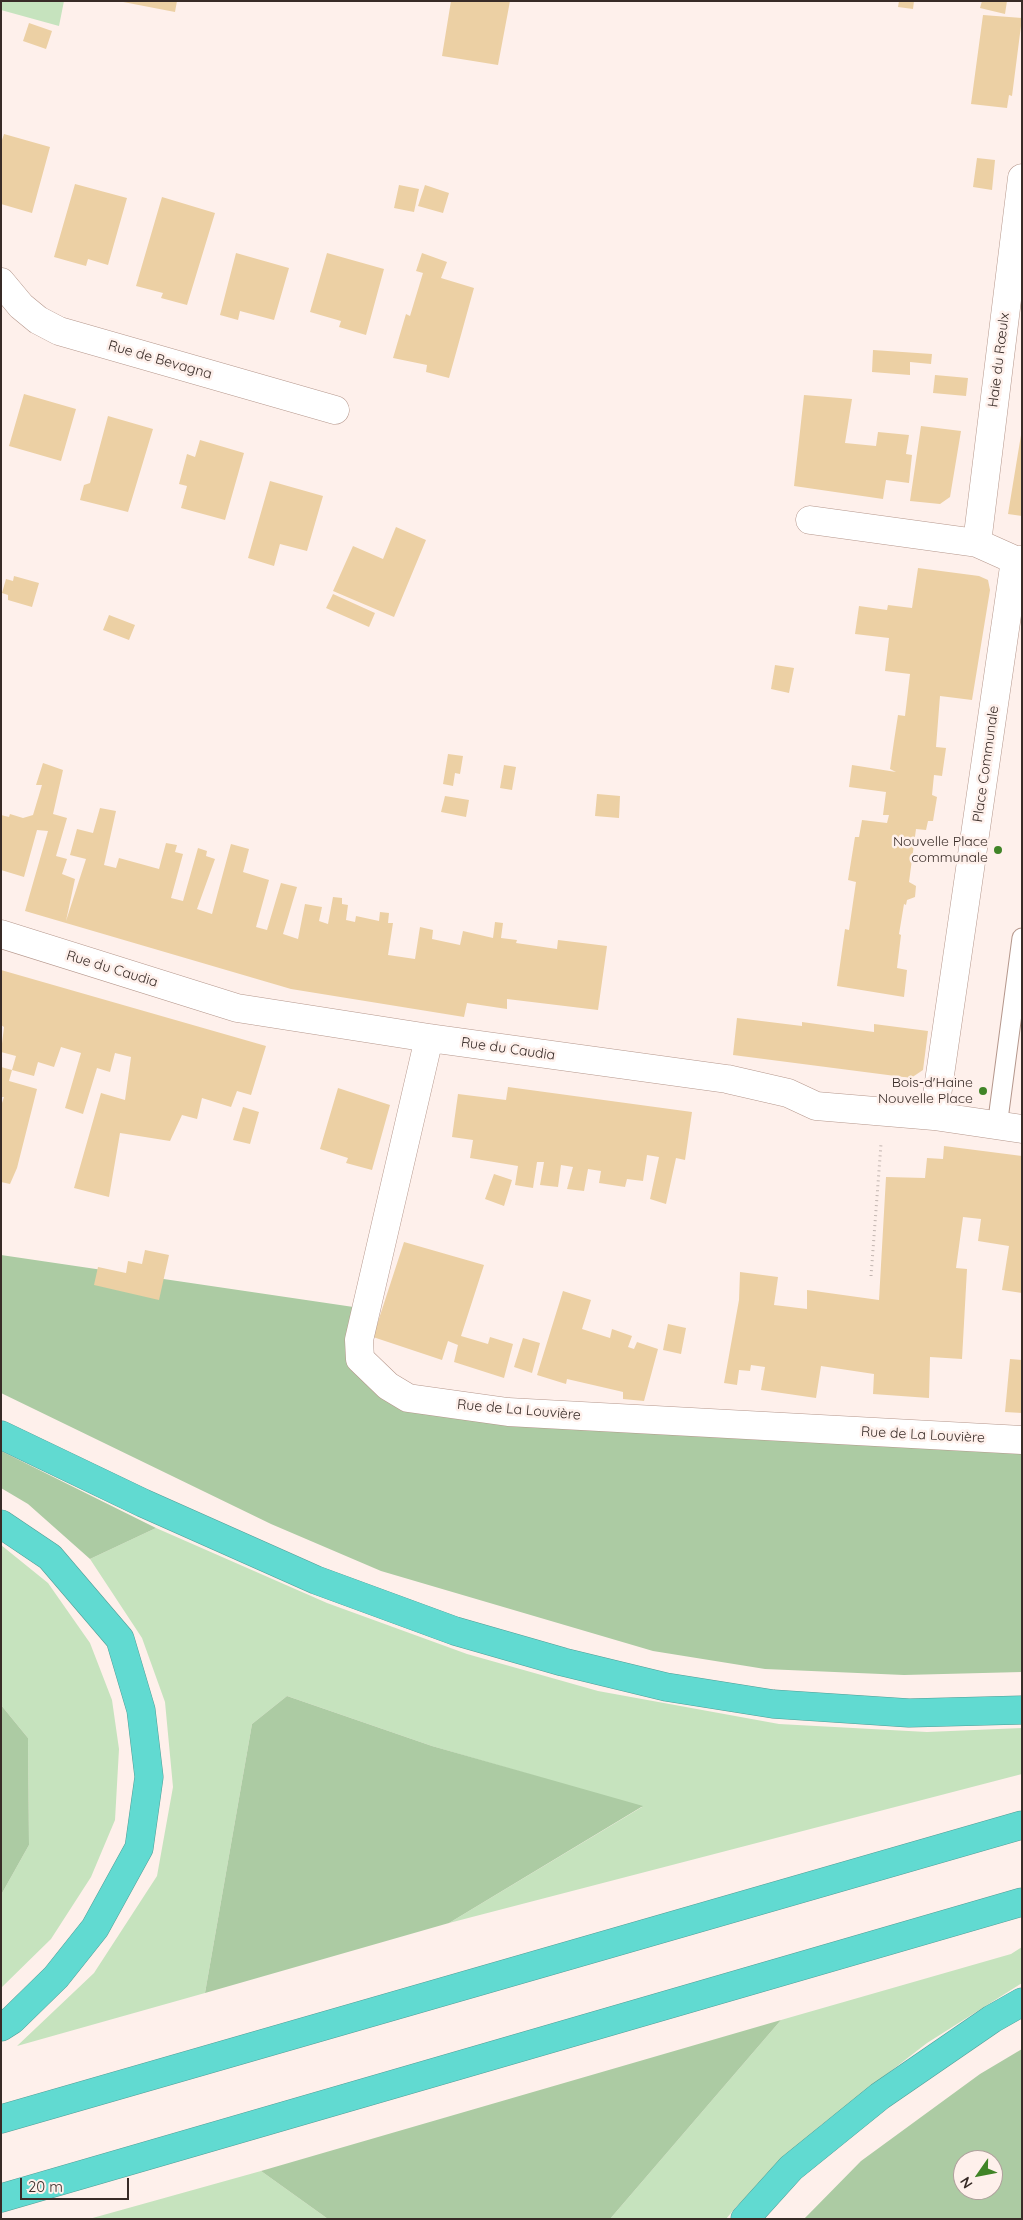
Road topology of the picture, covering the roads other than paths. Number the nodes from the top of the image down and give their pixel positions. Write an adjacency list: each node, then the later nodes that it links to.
1 (1022, 178): 3 (street, Haie du Rœulx)
2 (1, 282): 4 (street, Rue de Bevagna)
3 (1014, 302): 6 (street, Haie du Rœulx)
4 (335, 410)
5 (810, 520): 6 (street, Place Communale)
6 (977, 542): 7 (street, Place Communale)
7 (1018, 572): 11 (street, Place Communale)
8 (1, 934): 10 (street, Rue du Caudia)
9 (1022, 938): 12 (lane)
10 (430, 1038): 11 (street, Rue du Caudia); 14 (street, Rue de La Louvière)
11 (934, 1116): 12 (street, Rue du Caudia)
12 (1010, 1128)
13 (1, 1434): 16 (highway)
14 (1022, 1440)
15 (1, 1524): 20 (highway)
16 (1022, 1710)
17 (1022, 1825): 21 (highway)
18 (1022, 1902): 22 (highway)
19 (1022, 2002): 23 (highway)
20 (1, 2027)
21 (1, 2120)
22 (1, 2198)
23 (745, 2219)

